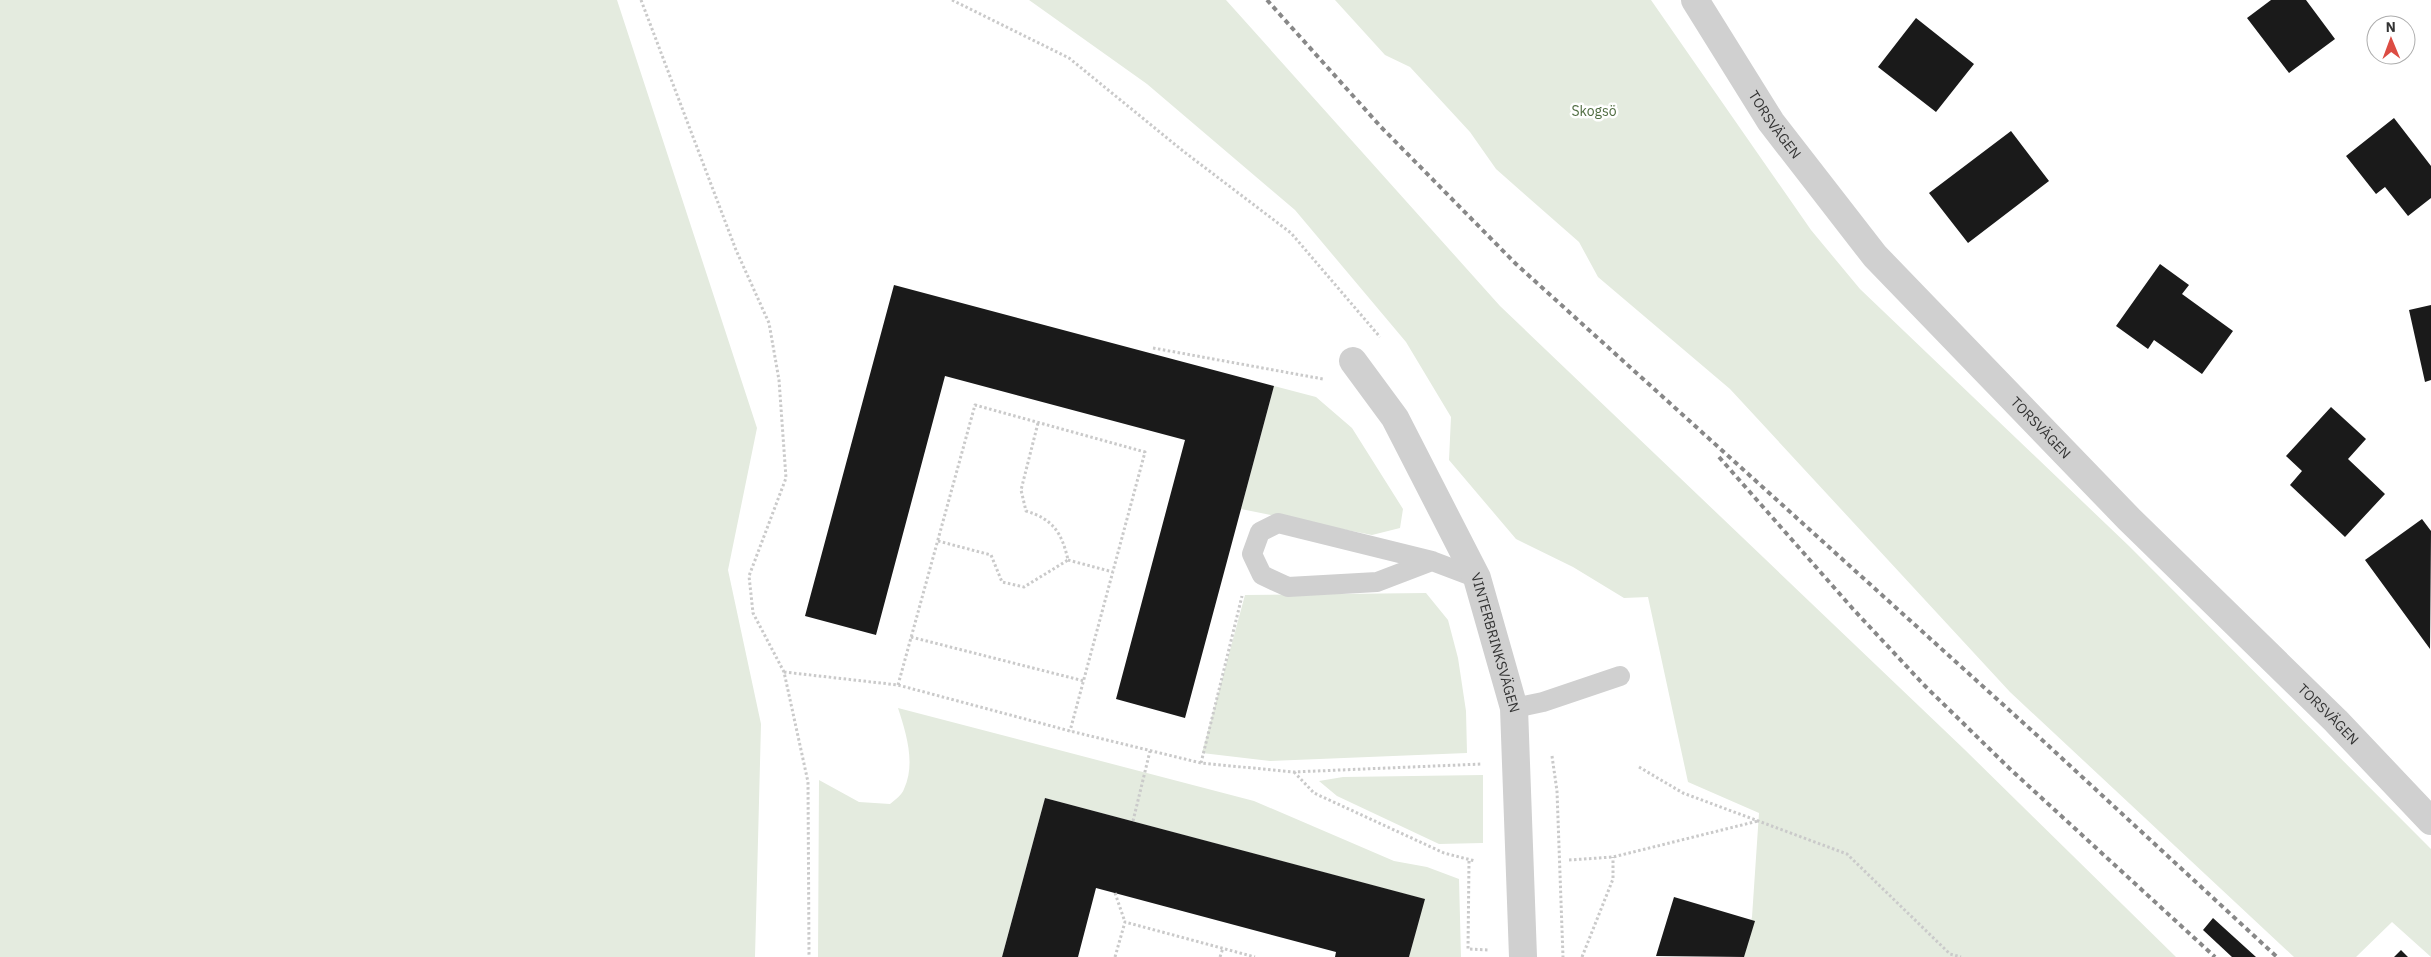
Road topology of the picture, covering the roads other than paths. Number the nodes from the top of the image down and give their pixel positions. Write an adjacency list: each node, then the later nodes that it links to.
1 (1695, 0): 7 (street, TORSVÄGEN)
2 (1353, 361): 4 (street, VINTERBRINKSVÄGEN)
3 (1432, 561): 3 (lane); 4 (lane)
4 (1477, 578): 6 (street, VINTERBRINKSVÄGEN)
5 (1620, 676): 6 (lane)
6 (1514, 708): 8 (street, VINTERBRINKSVÄGEN)
7 (2431, 821)
8 (1523, 957)

